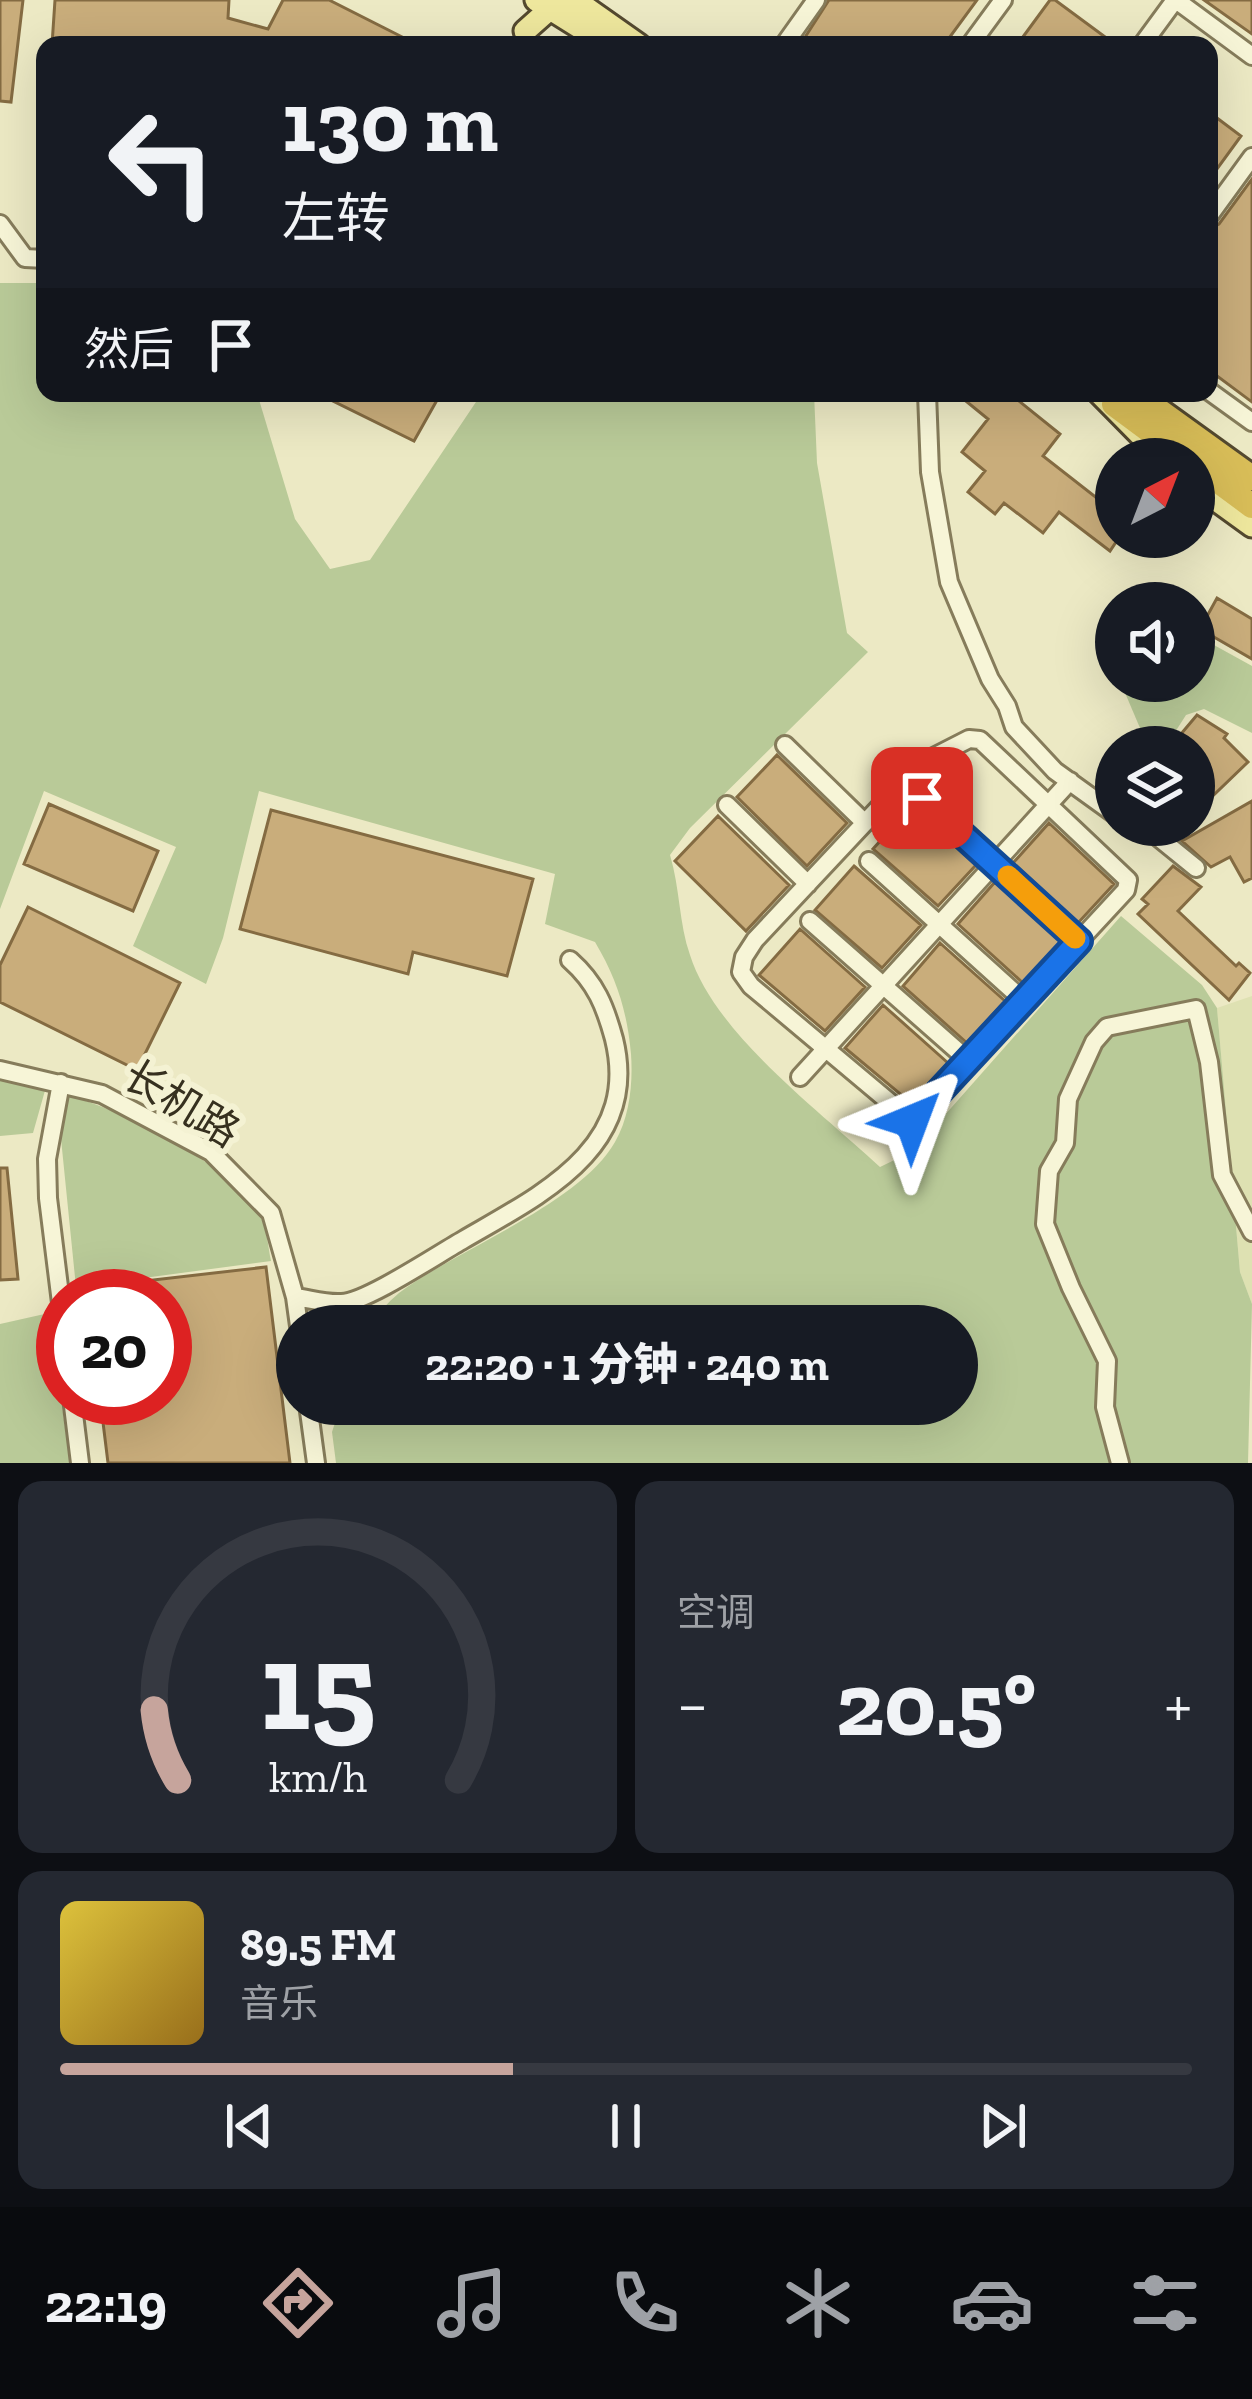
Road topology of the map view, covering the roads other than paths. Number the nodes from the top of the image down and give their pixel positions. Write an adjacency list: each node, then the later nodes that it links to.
1 (816, 0): 8 (street)
2 (1003, 0): 9 (street)
3 (1176, 0): 10 (street); 11 (street)
4 (551, 2): 5 (main road); 6 (main road); 7 (main road)
5 (523, 36)
6 (596, 36)
7 (621, 36)
8 (790, 36)
9 (977, 36)
10 (1149, 36)
11 (1252, 56)
12 (1252, 158): 13 (street)
13 (1218, 204)
14 (0, 224): 15 (street)
15 (36, 259)
16 (1218, 397): 22 (street)
17 (927, 402): 32 (street)
18 (1125, 402): 23 (main road)
19 (1127, 402): 24 (highway)
20 (1131, 402): 26 (highway)
21 (1136, 402): 25 (main road)
22 (1252, 422)
23 (1150, 438)
24 (1166, 438)
25 (1252, 465)
26 (1252, 478)
27 (1215, 479): 29 (highway)
28 (1215, 499): 30 (main road)
29 (1252, 506)
30 (1252, 526)
31 (785, 745): 37 (street)
32 (1070, 782): 34 (street); 36 (street)
33 (922, 798): 40 (street)
34 (1095, 799)
35 (728, 805): 42 (street)
36 (1049, 805): 37 (street); 40 (street); 45 (street)
37 (865, 823): 42 (street)
38 (1169, 846): 41 (street)
39 (869, 861): 44 (street)
40 (994, 864): 44 (street); 45 (street)
41 (1196, 868)
42 (808, 884): 49 (street)
43 (811, 921): 47 (street)
44 (940, 925): 47 (street); 48 (street)
45 (1079, 941): 48 (street)
46 (570, 960): 56 (street)
47 (884, 986): 49 (street); 50 (street)
48 (1024, 1001): 50 (street)
49 (825, 1050): 50 (street); 52 (street)
50 (969, 1061)
51 (0, 1070): 53 (street, 长机路)
52 (800, 1077)
53 (61, 1083): 55 (street); 56 (street, 长机路)
54 (1252, 1232): 62 (street)
55 (57, 1269)
56 (296, 1298): 57 (street, 长机路)
57 (297, 1305)
58 (75, 1425): 60 (street)
59 (311, 1425): 61 (street)
60 (80, 1463)
61 (316, 1463)
62 (1120, 1463)

